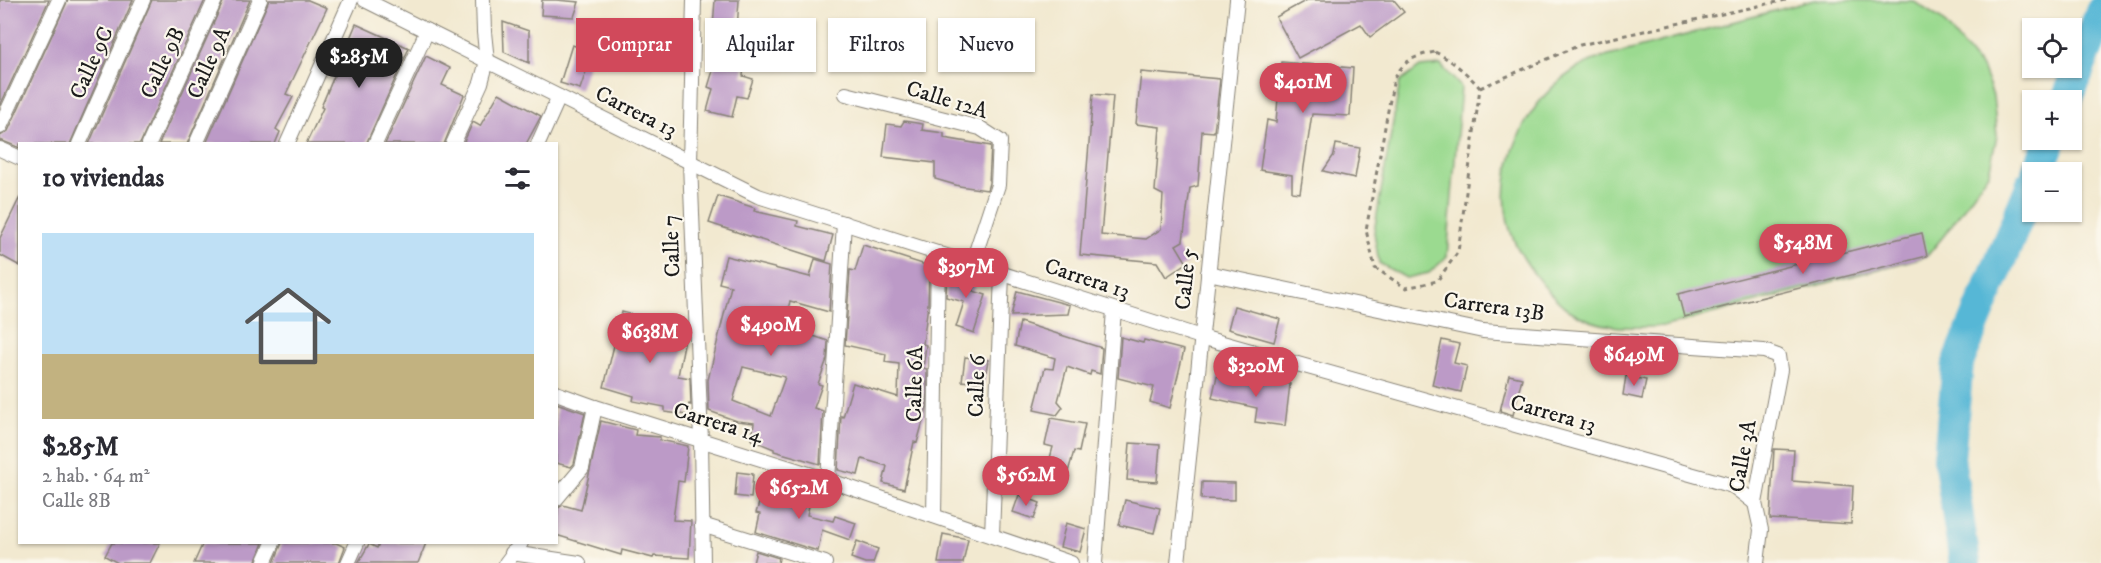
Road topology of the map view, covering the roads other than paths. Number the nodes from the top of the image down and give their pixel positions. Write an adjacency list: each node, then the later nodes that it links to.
1 (59, 0): 14 (street)
2 (143, 0): 15 (street, Calle 9C)
3 (215, 0): 16 (street, Calle 9B)
4 (260, 0): 17 (street, Calle 9A)
5 (351, 0): 18 (street)
6 (483, 0): 11 (street)
7 (694, 0): 24 (street, Calle 7)
8 (1237, 0): 28 (street, Calle 5)
9 (371, 1): 10 (street, Carrera 13)
10 (427, 31): 11 (street, Carrera 13); 19 (street)
11 (487, 61): 13 (street, Carrera 13); 20 (street)
12 (846, 94): 27 (street, Calle 12A)
13 (559, 97): 21 (street); 24 (street, Carrera 13)
14 (0, 127)
15 (81, 142)
16 (150, 142)
17 (197, 142)
18 (288, 142)
19 (376, 142)
20 (454, 142)
21 (539, 142)
22 (0, 149): 23 (street)
23 (18, 157)
24 (690, 163): 25 (street, Carrera 13); 35 (street, Calle 7)
25 (844, 224): 26 (street, Carrera 13); 36 (street)
26 (938, 253): 27 (street, Carrera 13); 39 (street, Calle 6A)
27 (972, 264): 29 (street, Carrera 13)
28 (1208, 273): 31 (street, Calle 5); 32 (street, Carrera 13B)
29 (1002, 274): 30 (street, Carrera 13); 41 (street, Calle 6)
30 (1114, 310): 31 (street, Carrera 13); 51 (street)
31 (1202, 337): 38 (street, Carrera 13); 52 (street, Calle 5)
32 (1778, 356): 38 (street, Calle 3A)
33 (558, 394): 34 (street, Carrera 14)
34 (595, 407): 35 (street, Carrera 14); 37 (street)
35 (701, 440): 36 (street, Carrera 14); 40 (street, Calle 7)
36 (828, 480): 39 (street, Carrera 14)
37 (558, 497)
38 (1755, 503): 53 (street, Calle 3A)
39 (934, 516): 41 (street, Carrera 14)
40 (702, 525): 48 (street, Calle 7); 49 (street)
41 (992, 535): 50 (street, Carrera 14)
42 (273, 544): 45 (street)
43 (357, 544): 46 (street)
44 (513, 553): 47 (street)
45 (264, 563)
46 (348, 563)
47 (579, 563)
48 (703, 563)
49 (825, 563)
50 (1071, 563)
51 (1095, 563)
52 (1178, 563)
53 (1757, 563)

